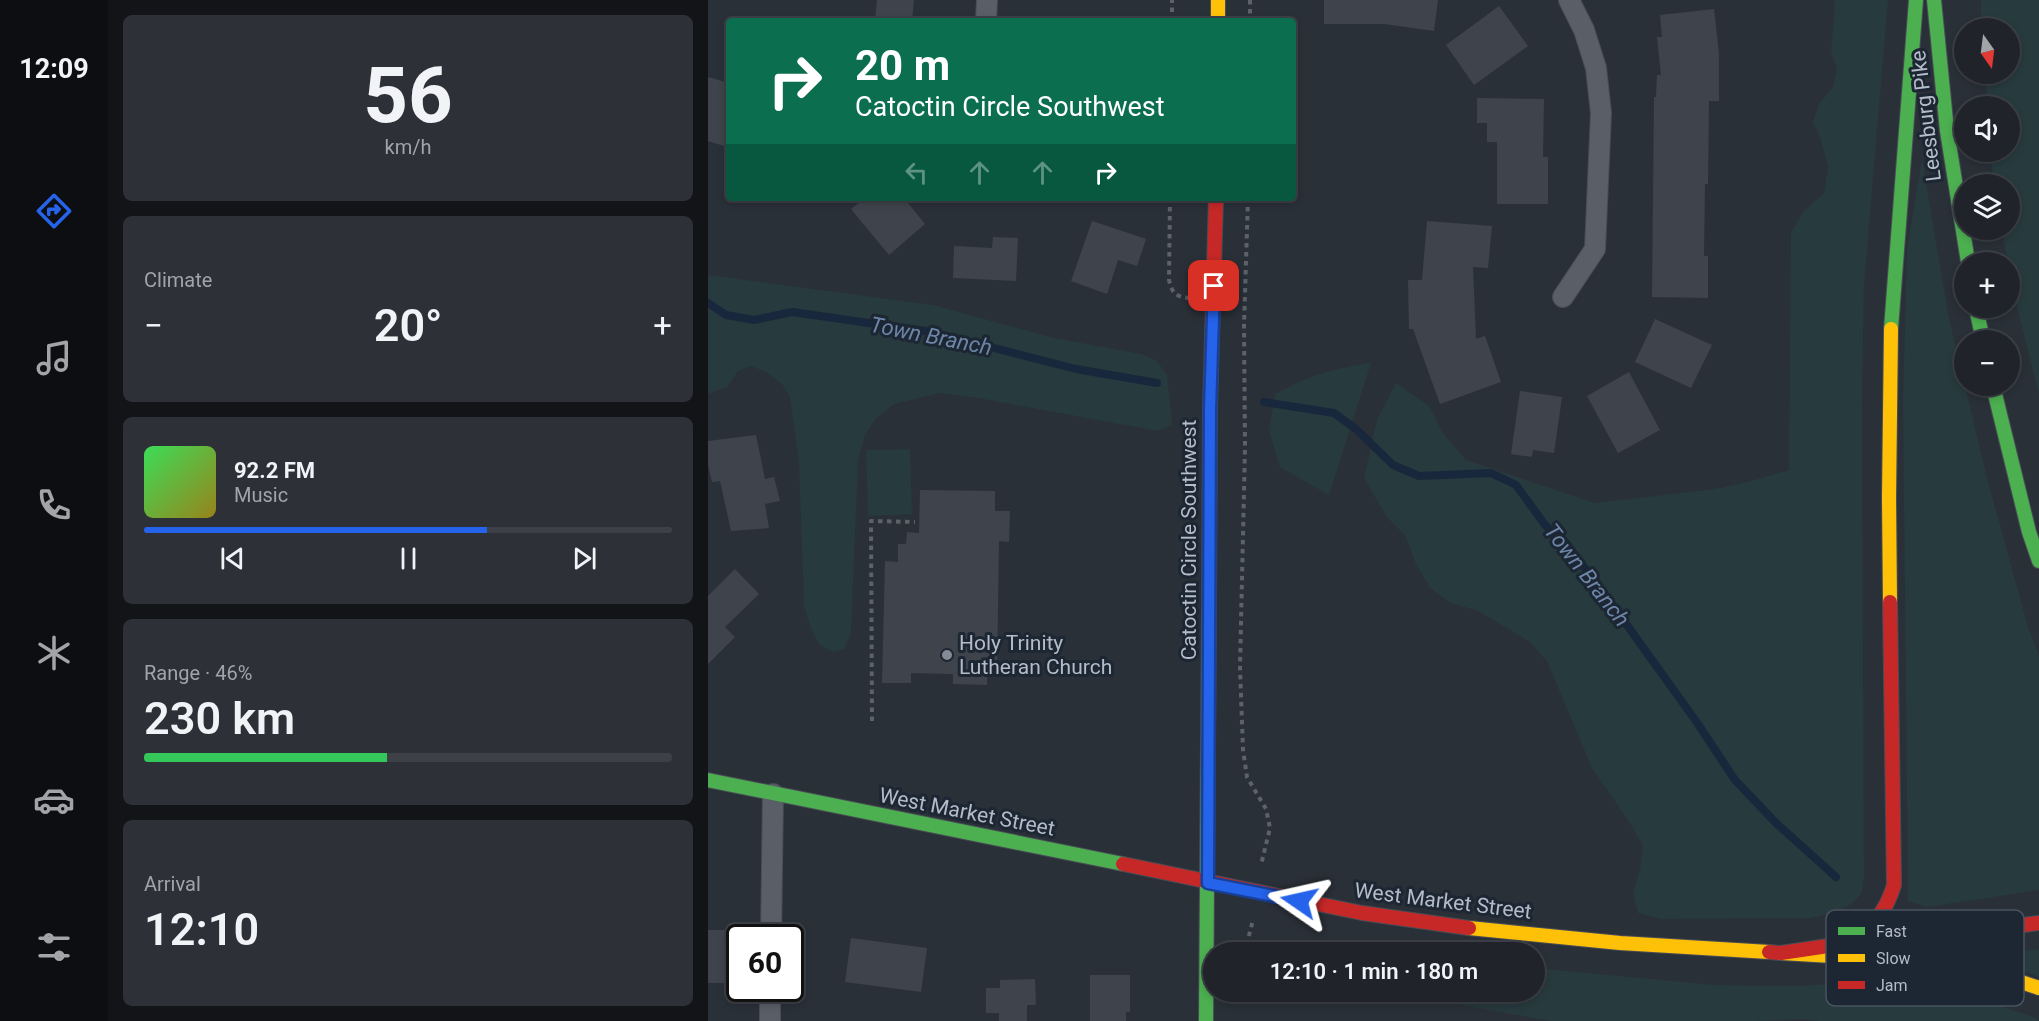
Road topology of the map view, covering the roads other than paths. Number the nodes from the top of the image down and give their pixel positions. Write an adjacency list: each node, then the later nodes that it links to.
1 (987, 0): 6 (street)
2 (1218, 0): 7 (main road)
3 (1569, 0): 10 (street)
4 (1916, 0): 16 (main road)
5 (1934, 0): 9 (main road, Leesburg Pike)
6 (986, 18)
7 (1218, 18)
8 (1216, 201): 15 (main road, Catoctin Circle Southwest)
9 (1966, 252)
10 (1563, 297)
11 (1995, 396): 12 (main road)
12 (2039, 561)
13 (708, 780): 14 (main road, West Market Street)
14 (773, 794): 15 (main road, West Market Street); 18 (street)
15 (1208, 883): 21 (main road, West Market Street); 27 (main road, Catoctin Circle Southwest)
16 (1885, 910)
17 (2039, 923): 19 (main road, West Market Street)
18 (771, 924)
19 (2024, 924)
20 (1826, 945): 21 (main road, West Market Street)
21 (1781, 953): 22 (main road)
22 (1826, 956)
23 (2024, 983): 24 (main road)
24 (2039, 988)
25 (770, 1002): 26 (street)
26 (770, 1021)
27 (1206, 1021)

